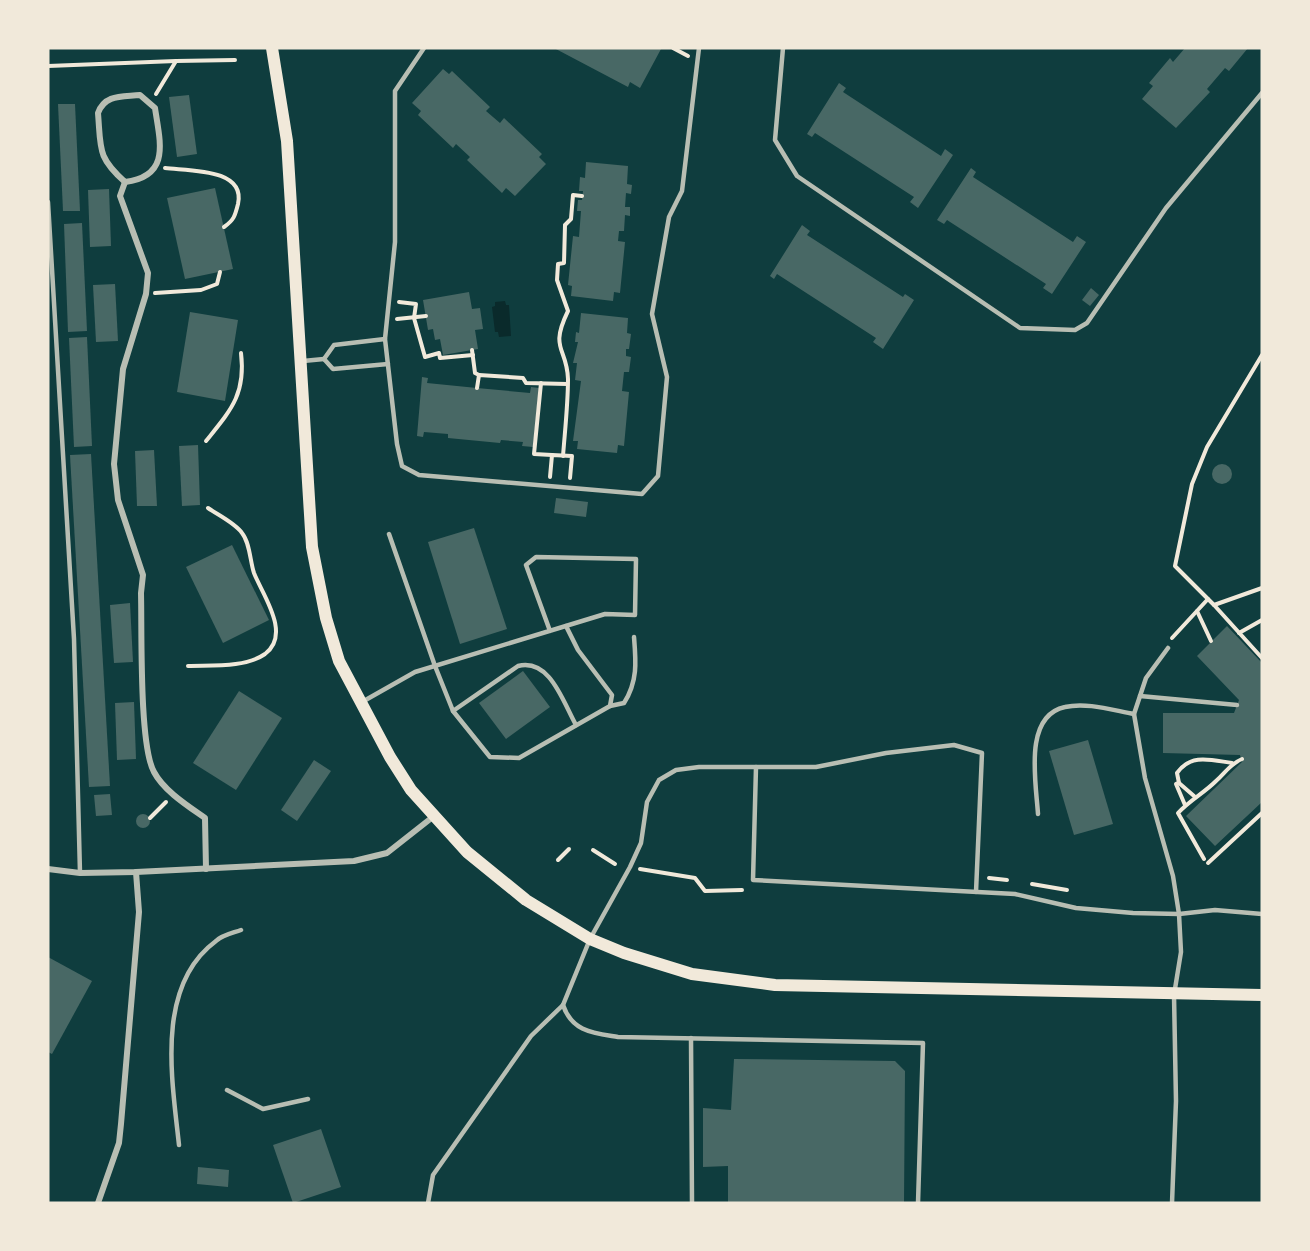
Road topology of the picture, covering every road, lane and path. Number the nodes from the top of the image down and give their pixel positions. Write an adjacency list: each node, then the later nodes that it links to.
1 (272, 48): 27 (main road)
2 (424, 48): 17 (lane)
3 (699, 48): 37 (lane)
4 (783, 48): 8 (lane)
5 (235, 60): 6 (path)
6 (176, 61): 7 (path); 9 (path)
7 (48, 66)
8 (1262, 93)
9 (151, 102): 10 (street); 11 (street)
10 (155, 167): 11 (street); 14 (path)
11 (125, 182): 16 (street)
12 (582, 196): 31 (path)
13 (48, 202): 82 (lane)
14 (224, 227)
15 (220, 272): 16 (path)
16 (146, 294): 65 (street)
17 (389, 301): 19 (path); 20 (lane)
18 (426, 316): 19 (path)
19 (414, 318): 20 (path); 25 (path)
20 (387, 320): 21 (lane)
21 (385, 339): 26 (lane); 28 (lane)
22 (472, 350): 25 (path)
23 (241, 352): 33 (path)
24 (1262, 355): 41 (path)
25 (473, 356): 29 (path)
26 (324, 359): 27 (lane); 28 (lane)
27 (300, 361): 55 (main road)
28 (388, 364): 36 (lane)
29 (478, 375): 30 (path); 32 (path)
30 (541, 383): 31 (path); 34 (path)
31 (567, 384): 35 (path)
32 (477, 388)
33 (206, 441)
34 (552, 455): 35 (path); 36 (path)
35 (563, 456): 37 (path)
36 (549, 486): 37 (lane)
37 (569, 488)
38 (208, 508): 52 (path)
39 (389, 534): 53 (lane)
40 (1262, 588): 42 (path)
41 (1208, 599): 42 (path); 43 (path)
42 (1214, 605): 47 (path)
43 (1197, 611): 49 (path); 50 (path)
44 (1262, 620): 47 (path)
45 (566, 626): 46 (lane); 46 (lane); 57 (lane)
46 (550, 632): 53 (lane)
47 (1239, 633): 51 (path)
48 (634, 637): 57 (lane)
49 (1211, 641)
50 (1168, 648): 54 (lane)
51 (1262, 658)
52 (188, 666)
53 (435, 666): 55 (lane); 58 (lane)
54 (1140, 696): 56 (lane); 59 (lane)
55 (360, 703): 70 (main road)
56 (1237, 705)
57 (610, 706): 60 (lane)
58 (453, 711): 60 (lane); 60 (lane)
59 (1134, 714): 69 (lane); 85 (lane)
60 (576, 725)
61 (1242, 759): 62 (path)
62 (1232, 763): 64 (path); 66 (path)
63 (756, 767): 84 (lane); 84 (lane); 88 (lane)
64 (1179, 783): 66 (path); 67 (path)
65 (176, 795): 71 (path); 79 (street)
66 (1194, 796): 67 (path)
67 (1185, 806): 74 (path)
68 (1262, 813): 76 (path)
69 (1038, 814)
70 (434, 816): 79 (street); 88 (main road)
71 (150, 818)
72 (569, 849): 75 (path)
73 (592, 850): 77 (path)
74 (1204, 859)
75 (558, 861)
76 (1208, 863)
77 (615, 864)
78 (48, 869): 82 (street)
79 (206, 869): 81 (street)
80 (640, 869): 83 (path)
81 (135, 872): 82 (street); 96 (street)
82 (80, 873)
83 (742, 891)
84 (976, 892): 85 (lane)
85 (1179, 914): 86 (lane); 89 (lane)
86 (1262, 914)
87 (241, 930): 95 (lane)
88 (590, 939): 89 (main road); 91 (lane)
89 (1174, 995): 90 (main road); 100 (lane)
90 (1262, 995)
91 (563, 1005): 92 (lane); 97 (lane)
92 (691, 1038): 98 (lane); 99 (lane)
93 (227, 1090): 94 (lane)
94 (308, 1099)
95 (179, 1144)
96 (98, 1203)
97 (428, 1203)
98 (692, 1203)
99 (918, 1203)
100 (1172, 1203)

